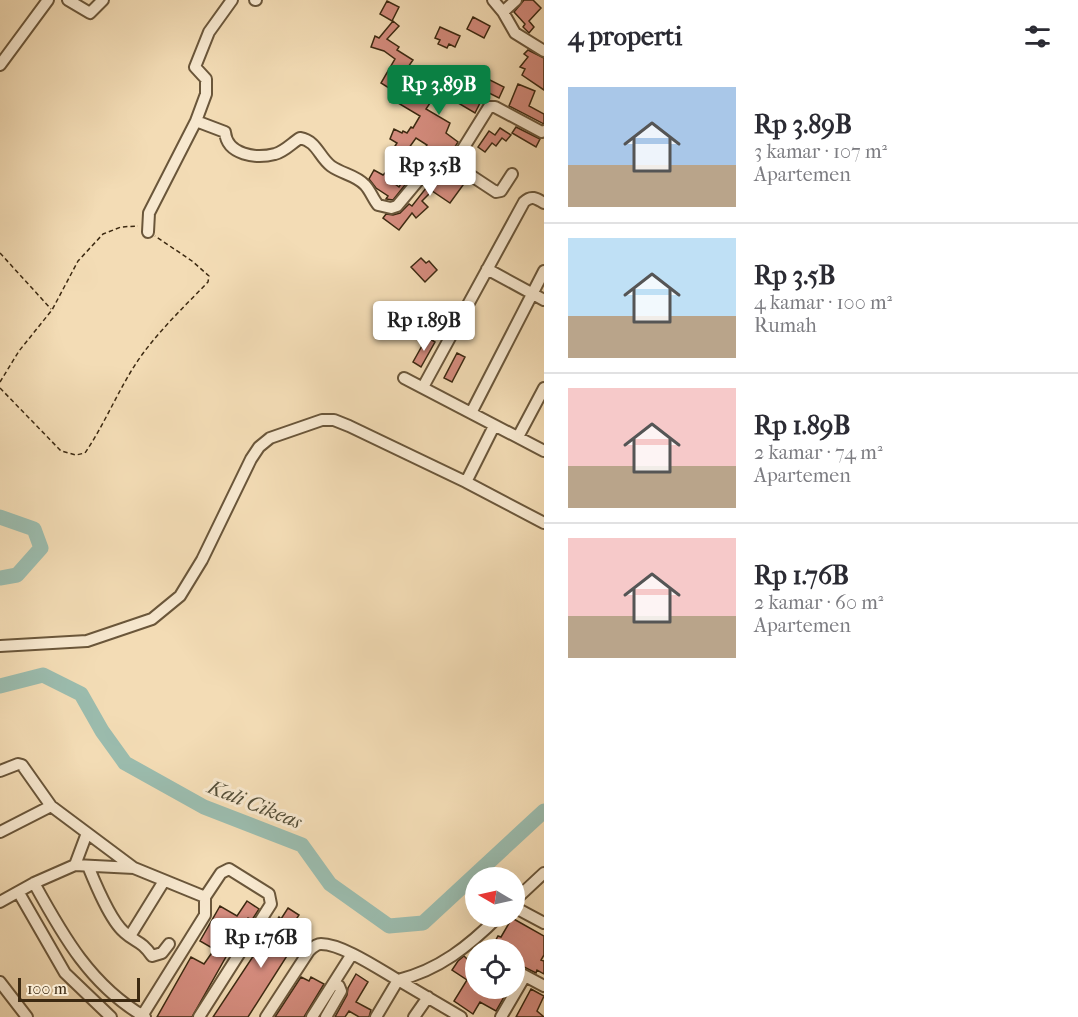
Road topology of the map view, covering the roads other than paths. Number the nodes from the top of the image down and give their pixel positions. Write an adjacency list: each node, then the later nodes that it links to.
1 (48, 0): 9 (street)
2 (68, 0): 3 (street)
3 (103, 0)
4 (232, 0): 10 (street)
5 (493, 0): 7 (street)
6 (516, 0): 7 (street)
7 (503, 12): 8 (street)
8 (544, 51)
9 (0, 65)
10 (196, 122): 12 (street); 15 (street)
11 (544, 131): 12 (street)
12 (452, 163): 13 (street)
13 (512, 174)
14 (544, 203): 16 (street)
15 (148, 232)
16 (487, 269): 18 (street); 21 (street)
17 (544, 271): 18 (street)
18 (532, 294): 19 (street); 23 (street)
19 (544, 300)
20 (404, 378): 21 (street)
21 (423, 387): 23 (street)
22 (544, 388): 25 (street)
23 (471, 413): 24 (street)
24 (494, 426): 25 (street); 27 (street)
25 (518, 437): 26 (street)
26 (544, 451)
27 (466, 482): 28 (street); 29 (street)
28 (544, 523)
29 (0, 646)
30 (0, 771): 31 (street)
31 (51, 806): 32 (street); 33 (street)
32 (0, 832)
33 (87, 832): 34 (street); 36 (street)
34 (75, 865): 35 (street); 39 (street)
35 (88, 866): 36 (street); 47 (street)
36 (134, 868): 38 (street)
37 (544, 873): 40 (street)
38 (164, 881): 42 (street); 47 (street)
39 (34, 883): 41 (street); 59 (street)
40 (525, 891)
41 (19, 893): 43 (street); 61 (street)
42 (205, 897): 59 (street); 62 (street)
43 (0, 902)
44 (525, 913): 45 (street)
45 (544, 923)
46 (488, 927): 48 (street)
47 (130, 936): 49 (street)
48 (476, 939)
49 (169, 944)
50 (465, 947): 53 (street)
51 (352, 954): 53 (street); 55 (street); 63 (street)
52 (525, 976): 56 (street)
53 (398, 980): 57 (street); 66 (street)
54 (0, 982): 60 (street)
55 (334, 983): 64 (street); 65 (street)
56 (544, 986)
57 (428, 997): 67 (street); 68 (street)
58 (512, 999): 69 (street)
59 (143, 1016)
60 (27, 1017)
61 (111, 1017)
62 (199, 1017)
63 (266, 1017)
64 (312, 1017)
65 (326, 1017)
66 (376, 1017)
67 (414, 1017)
68 (461, 1017)
69 (501, 1017)

